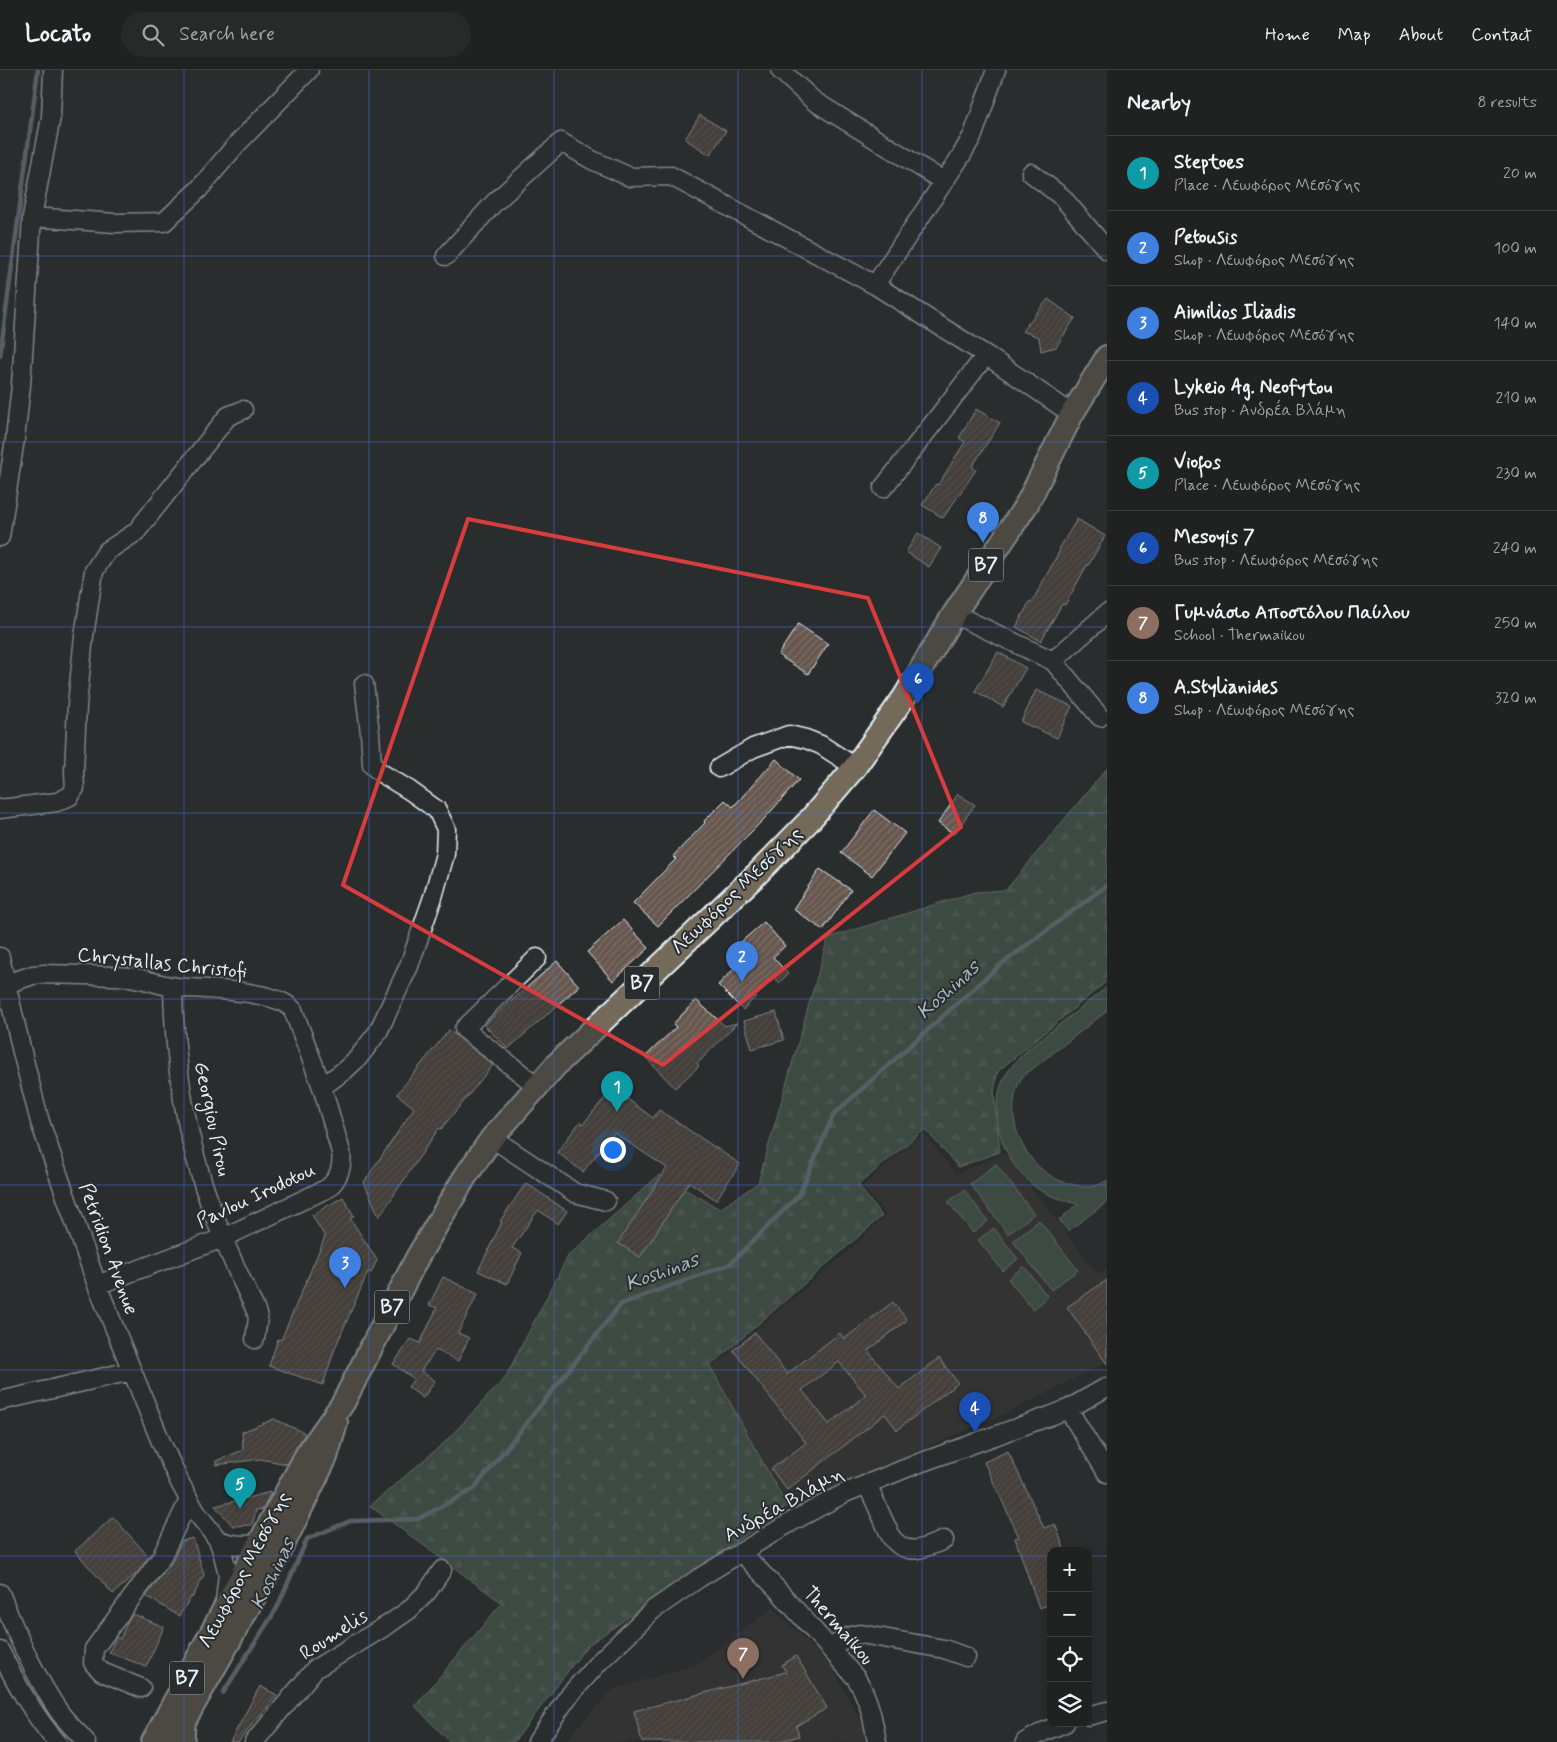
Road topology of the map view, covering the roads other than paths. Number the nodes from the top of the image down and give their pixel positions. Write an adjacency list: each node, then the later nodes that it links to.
1 (53, 70): 7 (street)
2 (309, 70): 7 (street)
3 (996, 70): 6 (street)
4 (783, 71): 6 (street)
5 (1031, 173): 8 (street)
6 (943, 181): 10 (street)
7 (32, 217): 16 (street)
8 (1107, 250)
9 (446, 256): 10 (street)
10 (875, 285): 11 (street)
11 (986, 355): 14 (street); 15 (street)
12 (1107, 357): 14 (main road, Λεωφόρος Μεσόγης / B7)
13 (243, 410): 24 (street)
14 (1072, 414): 18 (main road, Λεωφόρος Μεσόγης / B7)
15 (883, 488)
16 (0, 537)
17 (1107, 613): 19 (street)
18 (954, 614): 19 (street); 22 (main road, Λεωφόρος Μεσόγης / B7)
19 (1053, 662): 21 (street)
20 (364, 684): 31 (street)
21 (1100, 717)
22 (855, 767): 23 (street); 30 (main road, Λεωφόρος Μεσόγης / B7)
23 (719, 768)
24 (0, 809)
25 (0, 956): 27 (street, Petridion Avenue)
26 (537, 958): 30 (street)
27 (6, 984): 28 (street, Chrystallas Christofi); 35 (street, Petridion Avenue)
28 (173, 986): 29 (street, Chrystallas Christofi); 34 (street, Georgiou Pirou)
29 (284, 1002): 31 (street, Pavlou Irodotou)
30 (538, 1086): 32 (main road, Λεωφόρος Μεσόγης / B7)
31 (322, 1087): 34 (street, Pavlou Irodotou)
32 (492, 1138): 33 (street); 40 (main road, Λεωφόρος Μεσόγης / B7)
33 (606, 1201)
34 (223, 1238): 35 (street, Pavlou Irodotou); 36 (street, Georgiou Pirou)
35 (97, 1285): 37 (street, Petridion Avenue)
36 (255, 1339)
37 (131, 1371): 39 (street); 44 (street, Petridion Avenue)
38 (1107, 1387): 41 (street, Ανδρέα Βλάμη)
39 (0, 1401)
40 (343, 1403): 45 (main road, Λεωφόρος Μεσόγης / B7); 59 (main road, Λεωφόρος Μεσόγης / B7)
41 (1068, 1408): 42 (street); 43 (street, Ανδρέα Βλάμη)
42 (1107, 1473)
43 (867, 1484): 47 (street); 48 (street, Ανδρέα Βλάμη)
44 (190, 1500): 46 (street, Petridion Avenue); 55 (street)
45 (266, 1532): 46 (street); 51 (main road, Λεωφόρος Μεσόγης / B7)
46 (218, 1540): 51 (street, Petridion Avenue)
47 (944, 1540)
48 (741, 1552): 52 (street, Thermaikou); 63 (street, Ανδρέα Βλάμη)
49 (442, 1570): 62 (street, Roumelis)
50 (0, 1593): 61 (street)
51 (213, 1629): 59 (main road, Λεωφόρος Μεσόγης / B7)
52 (830, 1649): 54 (street); 64 (street, Thermaikou)
53 (0, 1651): 60 (street)
54 (966, 1657)
55 (141, 1688)
56 (1107, 1711): 57 (street)
57 (1092, 1715)
58 (1055, 1727): 65 (street)
59 (167, 1736)
60 (57, 1742)
61 (86, 1742)
62 (254, 1742)
63 (537, 1742)
64 (877, 1742)
65 (1025, 1742)

